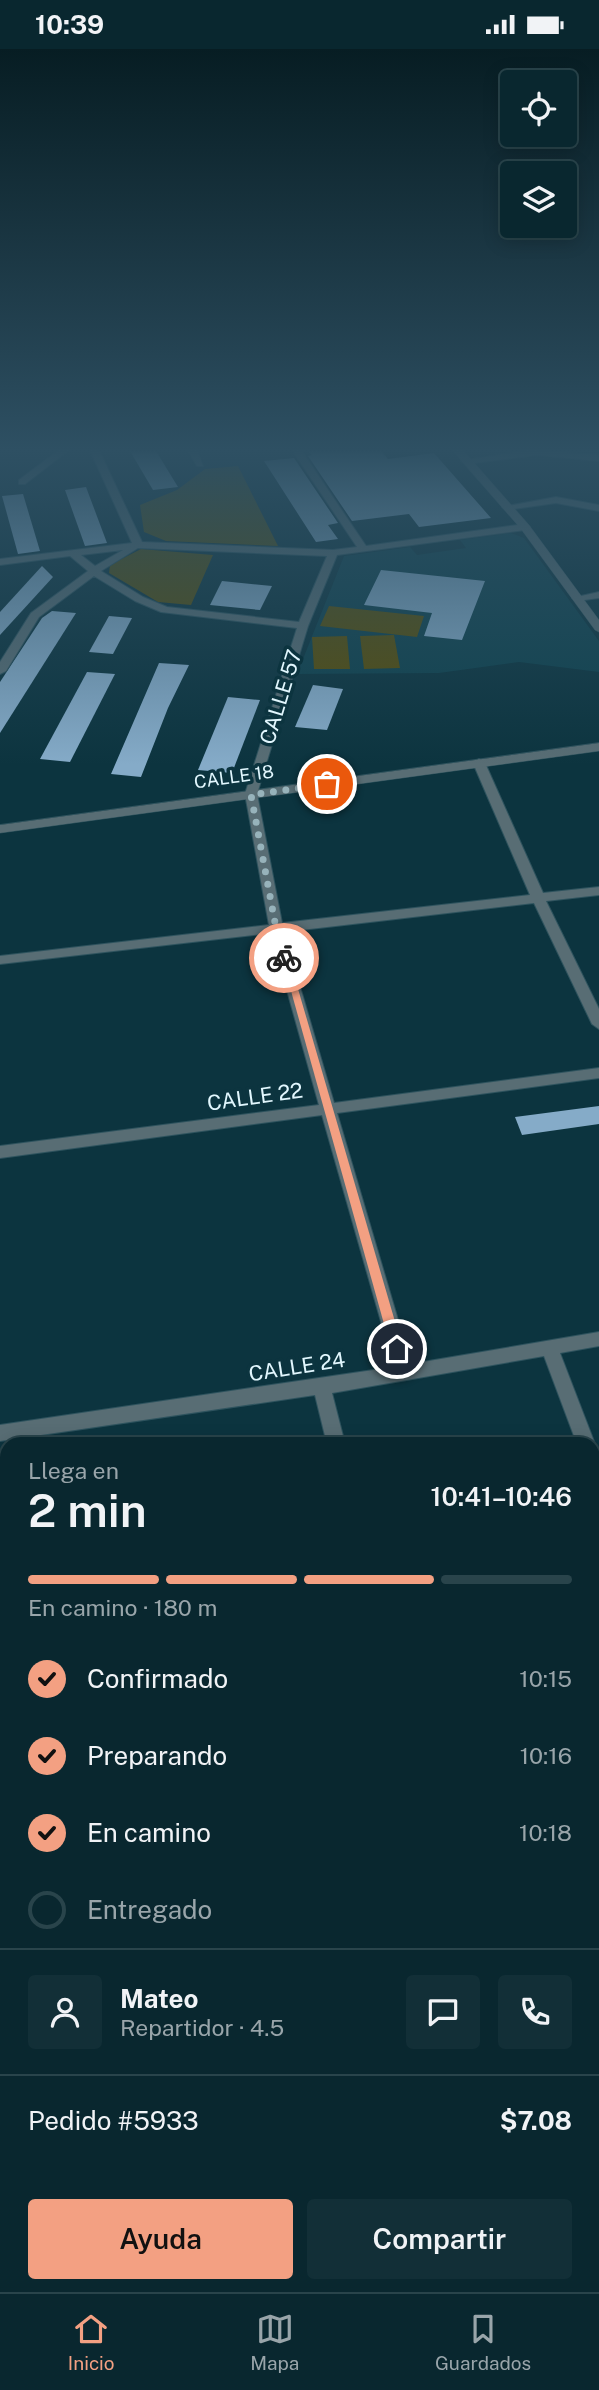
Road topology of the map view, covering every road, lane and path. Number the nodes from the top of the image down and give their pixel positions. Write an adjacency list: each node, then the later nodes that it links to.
1 (59, 555): 6 (street)
2 (74, 555): 7 (street)
3 (122, 555): 7 (street)
4 (332, 555): 10 (street, CALLE 57)
5 (545, 555): 9 (street)
6 (0, 562)
7 (94, 571): 10 (street); 12 (street)
8 (599, 595): 9 (street)
9 (577, 598): 11 (street)
10 (303, 626): 15 (street, CALLE 57)
11 (599, 628)
12 (0, 671)
13 (599, 747): 14 (street, CALLE 18)
14 (479, 764): 15 (street, CALLE 18); 18 (street)
15 (251, 795): 16 (street, CALLE 18); 19 (street, CALLE 57)
16 (0, 829)
17 (599, 891): 18 (street)
18 (538, 898): 19 (street); 21 (street)
19 (276, 928): 20 (street); 23 (street, CALLE 57)
20 (0, 960)
21 (599, 1024)
22 (599, 1073): 23 (street, CALLE 22)
23 (328, 1108): 24 (street, CALLE 22); 27 (street, CALLE 57)
24 (0, 1152)
25 (599, 1339): 26 (street, CALLE 24)
26 (550, 1347): 27 (street, CALLE 24); 31 (street)
27 (404, 1373): 28 (street, CALLE 24)
28 (322, 1387): 29 (street, CALLE 24); 30 (street)
29 (0, 1433)
30 (334, 1437)
31 (583, 1437)

